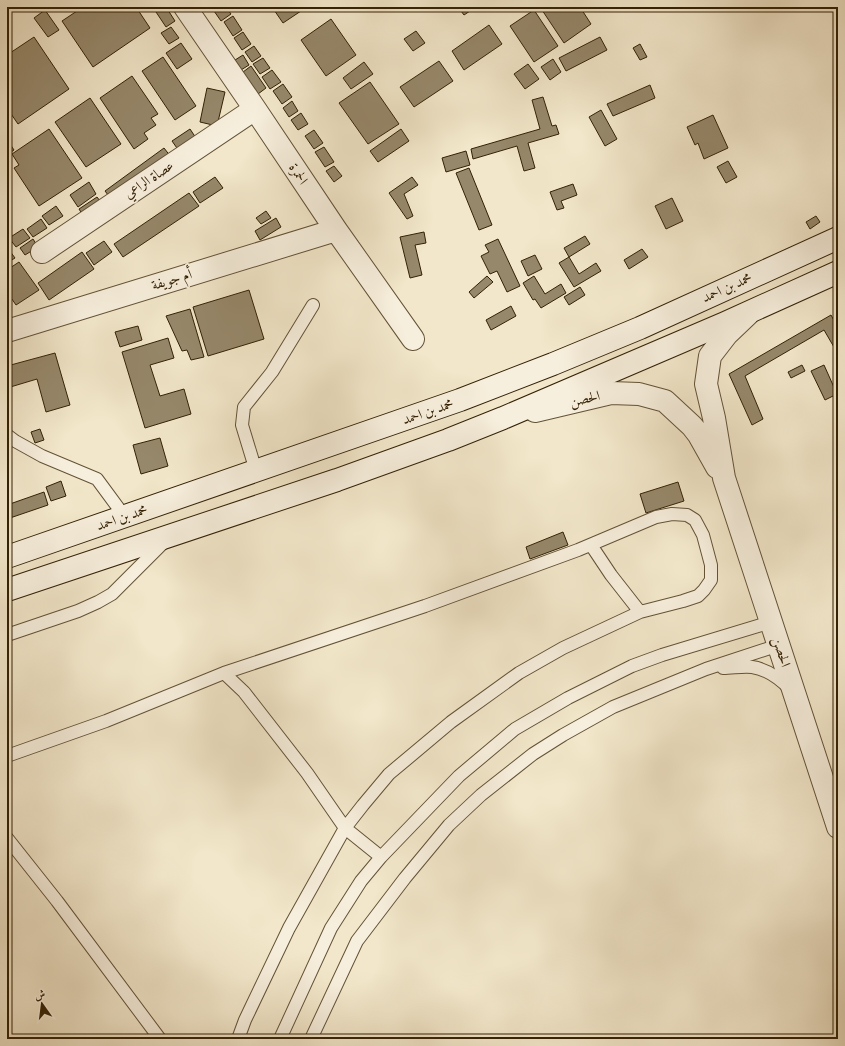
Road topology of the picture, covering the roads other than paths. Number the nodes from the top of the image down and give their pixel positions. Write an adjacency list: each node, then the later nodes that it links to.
1 (185, 7): 2 (street, الحمرة)
2 (255, 108): 3 (street, الحمرة); 5 (street, عصاة الراعي)
3 (336, 230): 9 (street, أم جويفة); 10 (street, الحمرة)
4 (838, 238): 13 (street, محمد بن احمد)
5 (42, 252)
6 (838, 272): 8 (street)
7 (313, 305): 13 (lane)
8 (751, 311): 11 (street); 14 (street, الحصن)
9 (7, 330)
10 (413, 339)
11 (503, 418): 14 (street, الحصن); 16 (street)
12 (7, 434): 15 (lane)
13 (256, 471): 15 (street, محمد بن احمد)
14 (724, 478): 23 (street, الحصن)
15 (125, 517): 17 (street, محمد بن احمد)
16 (168, 537): 21 (street); 24 (lane)
17 (50, 543): 18 (street); 20 (street, محمد بن احمد)
18 (7, 544)
19 (591, 545): 22 (lane); 22 (lane); 27 (lane)
20 (7, 557)
21 (7, 590)
22 (640, 612): 31 (lane)
23 (771, 622): 25 (street, الحصن); 33 (lane)
24 (7, 635)
25 (779, 645): 26 (lane); 28 (street, الحصن)
26 (706, 669): 28 (lane); 37 (lane)
27 (224, 674): 29 (lane); 31 (lane)
28 (797, 700): 30 (street, الحصن)
29 (7, 756)
30 (838, 827)
31 (345, 828): 33 (lane); 35 (lane)
32 (7, 838): 34 (lane)
33 (381, 857): 36 (lane)
34 (160, 1039)
35 (238, 1039)
36 (280, 1039)
37 (311, 1039)

